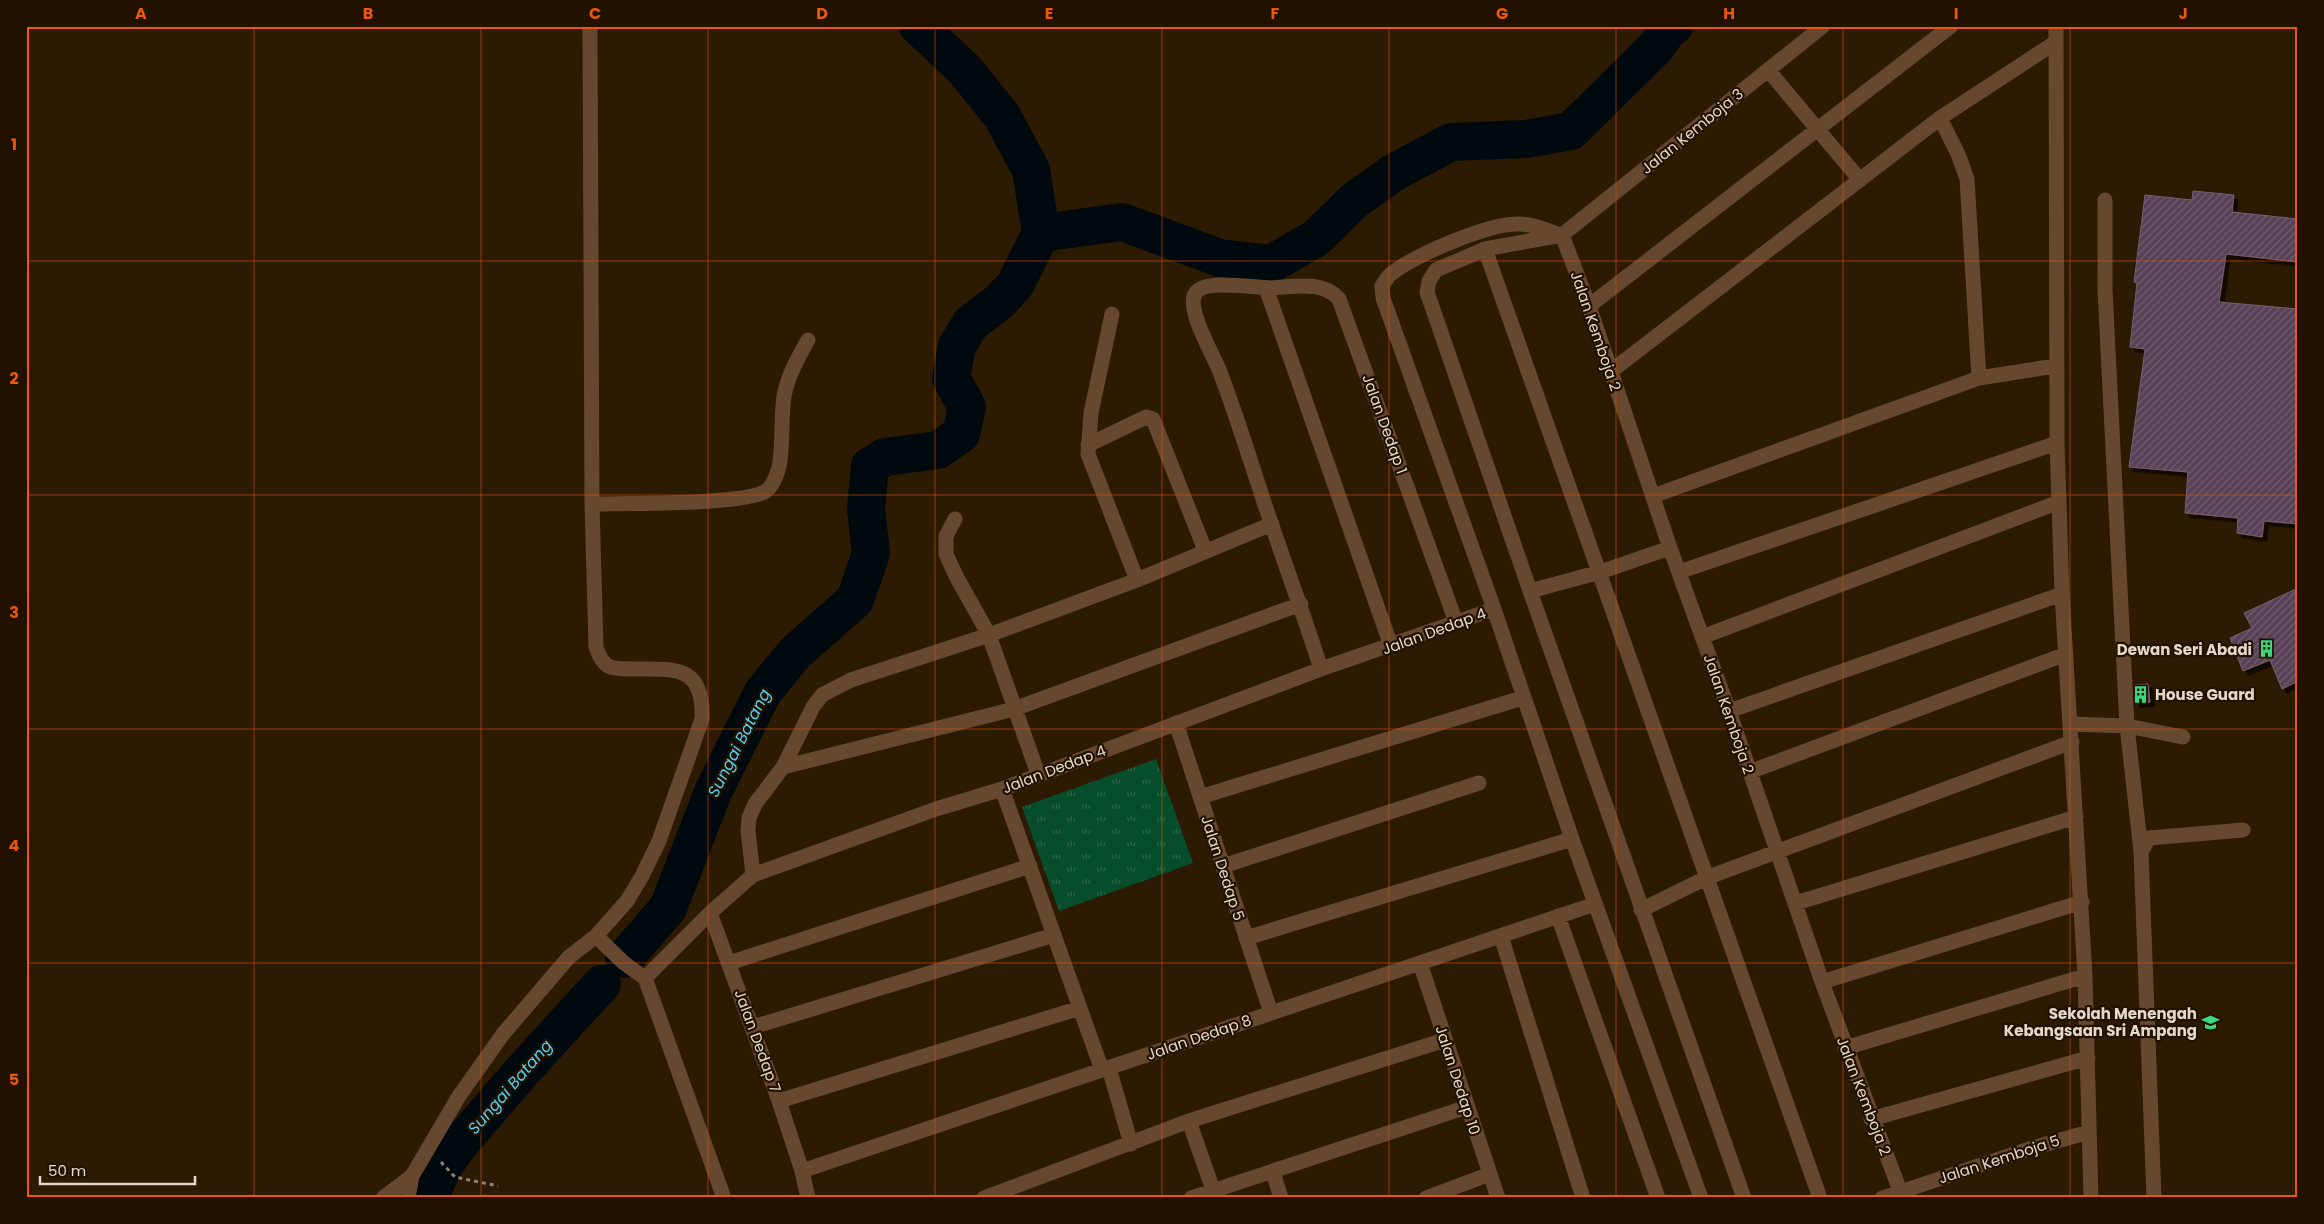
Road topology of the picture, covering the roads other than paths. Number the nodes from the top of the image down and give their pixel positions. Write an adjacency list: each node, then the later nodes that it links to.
1 (590, 26): 24 (street)
2 (1822, 26): 6 (street, Jalan Kemboja 3)
3 (1951, 26): 8 (street)
4 (2056, 26): 5 (street)
5 (2056, 42): 7 (street); 17 (street)
6 (1768, 70): 8 (street); 11 (street, Jalan Kemboja 3)
7 (1940, 118): 9 (street); 19 (street)
8 (1818, 130): 9 (street); 14 (street)
9 (1860, 180): 18 (street)
10 (2104, 200): 47 (street)
11 (1562, 235): 12 (street); 14 (street, Jalan Kemboja 2); 35 (street)
12 (1485, 249): 29 (street); 32 (street)
13 (1266, 288): 26 (street, Jalan Dedap 1); 36 (street, Jalan Dedap 1); 39 (street)
14 (1589, 306): 18 (street, Jalan Kemboja 2)
15 (1112, 314): 21 (street)
16 (808, 340): 24 (street)
17 (2055, 366): 19 (street); 20 (street)
18 (1610, 372): 22 (street, Jalan Kemboja 2)
19 (1979, 378): 22 (street)
20 (2057, 443): 23 (street); 30 (street)
21 (1088, 445): 28 (street); 31 (street)
22 (1652, 496): 27 (street, Jalan Kemboja 2)
23 (2059, 502): 33 (street); 38 (street)
24 (592, 504): 72 (street)
25 (955, 519): 37 (street)
26 (1272, 524): 28 (street); 34 (street)
27 (1670, 548): 29 (street); 30 (street, Jalan Kemboja 2)
28 (1205, 550): 31 (street)
29 (1600, 572): 32 (street); 64 (street)
30 (1679, 572): 38 (street, Jalan Kemboja 2)
31 (1137, 580): 37 (street)
32 (1530, 591): 68 (street)
33 (2062, 594): 40 (street); 44 (street)
34 (1301, 604): 41 (street); 43 (street)
35 (1494, 609): 36 (street, Jalan Dedap 4); 42 (street)
36 (1456, 622): 39 (street, Jalan Dedap 4)
37 (989, 635): 43 (street); 50 (street)
38 (1702, 637): 44 (street, Jalan Kemboja 2)
39 (1391, 646): 41 (street, Jalan Dedap 4)
40 (2066, 654): 46 (street); 51 (street)
41 (1321, 669): 45 (street, Jalan Dedap 4)
42 (1522, 698): 55 (street); 58 (street)
43 (1014, 709): 50 (street); 52 (street)
44 (1729, 711): 51 (street, Jalan Kemboja 2)
45 (1176, 723): 52 (street, Jalan Dedap 4); 55 (street, Jalan Dedap 5)
46 (2071, 724): 47 (street); 49 (street)
47 (2126, 726): 48 (street); 60 (street)
48 (2183, 737)
49 (2072, 742): 56 (street); 59 (street)
50 (783, 767): 63 (street)
51 (1749, 772): 59 (street, Jalan Kemboja 2)
52 (1038, 774): 54 (street, Jalan Dedap 4)
53 (1479, 783): 62 (street)
54 (1002, 789): 61 (street); 63 (street, Jalan Dedap 4)
55 (1200, 797): 62 (street, Jalan Dedap 5)
56 (2076, 817): 65 (street); 67 (street)
57 (2243, 830): 60 (street)
58 (1572, 839): 66 (street); 74 (street)
59 (1777, 851): 64 (street); 67 (street, Jalan Kemboja 2)
60 (2141, 852): 115 (street)
61 (1030, 866): 71 (street); 75 (street)
62 (1223, 866): 74 (street, Jalan Dedap 5)
63 (753, 875): 69 (street, Jalan Dedap 4)
64 (1706, 878): 68 (street); 112 (street)
65 (2082, 902): 77 (street); 79 (street)
66 (1595, 904): 70 (street, Jalan Dedap 8); 110 (street)
67 (1796, 904): 79 (street, Jalan Kemboja 2)
68 (1641, 910): 111 (street)
69 (710, 913): 75 (street, Jalan Dedap 7); 78 (street, Jalan Dedap 4)
70 (1558, 916): 73 (street, Jalan Dedap 8); 109 (street)
71 (1054, 935): 80 (street); 82 (street)
72 (596, 936): 78 (street); 96 (street)
73 (1501, 936): 76 (street, Jalan Dedap 8); 108 (street)
74 (1246, 938): 81 (street, Jalan Dedap 5)
75 (729, 963): 82 (street, Jalan Dedap 7)
76 (1420, 963): 81 (street, Jalan Dedap 8); 83 (street, Jalan Dedap 10)
77 (2085, 976): 84 (street); 85 (street)
78 (644, 978): 101 (street)
79 (1822, 982): 84 (street, Jalan Kemboja 2)
80 (1080, 1008): 86 (street); 87 (street)
81 (1271, 1013): 86 (street, Jalan Dedap 8)
82 (753, 1028): 87 (street, Jalan Dedap 7)
83 (1445, 1040): 88 (street, Jalan Dedap 10); 90 (street)
84 (1845, 1048): 89 (street, Jalan Kemboja 2)
85 (2088, 1058): 89 (street); 91 (street)
86 (1106, 1069): 92 (street); 93 (street, Jalan Dedap 8)
87 (779, 1101): 93 (street, Jalan Dedap 7)
88 (1467, 1107): 94 (street); 95 (street, Jalan Dedap 10)
89 (1871, 1118): 98 (street, Jalan Kemboja 2)
90 (1188, 1121): 92 (street); 97 (street)
91 (2089, 1132): 98 (street, Jalan Kemboja 5); 114 (street)
92 (1131, 1144): 103 (street)
93 (802, 1171): 102 (street, Jalan Dedap 7)
94 (1273, 1172): 97 (street); 105 (street)
95 (1490, 1174): 106 (street); 107 (street, Jalan Dedap 10)
96 (412, 1176): 99 (street); 100 (street)
97 (1213, 1190): 104 (street)
98 (1900, 1191): 113 (street, Jalan Kemboja 5)
99 (383, 1198)
100 (408, 1198)
101 (724, 1198)
102 (808, 1198)
103 (984, 1198)
104 (1191, 1198)
105 (1281, 1198)
106 (1426, 1198)
107 (1498, 1198)
108 (1583, 1198)
109 (1658, 1198)
110 (1701, 1198)
111 (1744, 1198)
112 (1820, 1198)
113 (1882, 1198)
114 (2091, 1198)
115 (2154, 1198)

